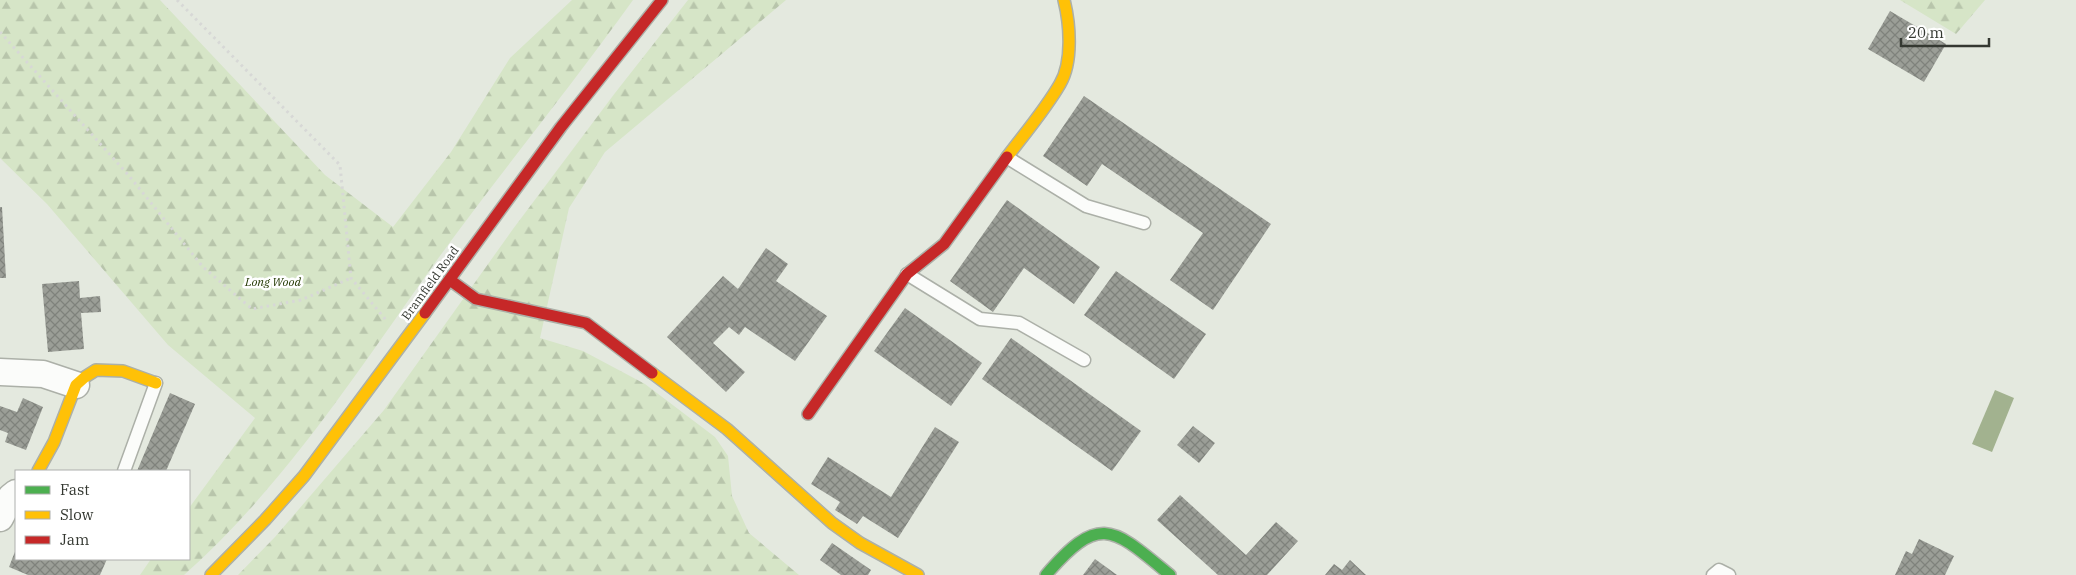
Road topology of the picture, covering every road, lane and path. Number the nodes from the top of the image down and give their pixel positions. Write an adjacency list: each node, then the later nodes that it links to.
1 (177, 0): 8 (path)
2 (662, 0): 9 (street, Bramfield Road)
3 (1064, 0): 5 (street)
4 (0, 32): 8 (path)
5 (1008, 158): 6 (lane); 7 (street)
6 (1144, 223)
7 (907, 274): 11 (lane); 15 (street)
8 (351, 278): 10 (path)
9 (450, 280): 10 (street, Bramfield Road); 21 (street)
10 (404, 342): 20 (street, Bramfield Road)
11 (1084, 360)
12 (0, 372): 14 (street)
13 (156, 383): 14 (street); 17 (lane)
14 (76, 385): 16 (street)
15 (808, 414)
16 (39, 470)
17 (124, 470)
18 (15, 494): 19 (street)
19 (0, 518)
20 (212, 575)
21 (918, 575)
22 (1046, 575): 23 (street)
23 (1170, 575)
24 (1713, 575): 25 (lane)
25 (1729, 575)

